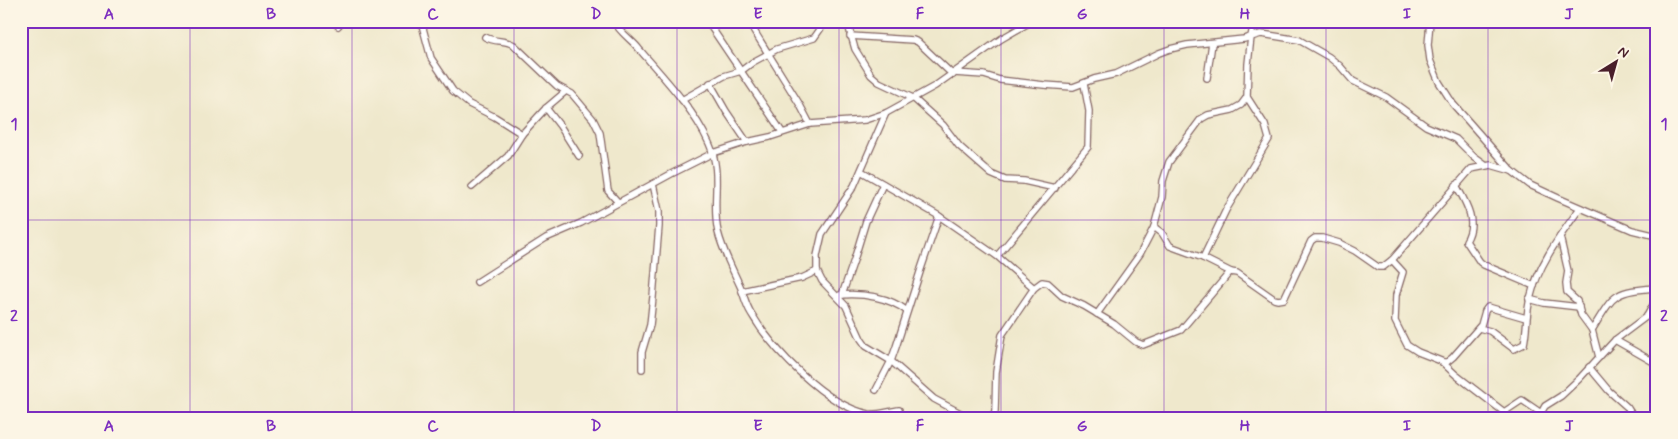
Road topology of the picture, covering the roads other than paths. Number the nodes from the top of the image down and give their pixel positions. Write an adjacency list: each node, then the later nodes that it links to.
1 (421, 21): 28 (street)
2 (614, 21): 23 (street)
3 (707, 21): 15 (street)
4 (748, 21): 14 (street)
5 (826, 21): 14 (street)
6 (848, 21): 10 (street)
7 (1032, 21): 16 (street)
8 (1254, 21): 11 (street)
9 (1430, 21): 34 (street)
10 (850, 36): 16 (street); 22 (street)
11 (1251, 36): 13 (street); 21 (street); 32 (street)
12 (485, 37): 20 (street)
13 (1212, 43): 17 (street); 19 (street)
14 (768, 54): 15 (street); 26 (street)
15 (741, 71): 18 (street); 27 (street)
16 (954, 74): 19 (street); 22 (street)
17 (1208, 78)
18 (710, 83): 23 (street); 29 (street)
19 (1084, 84): 39 (street)
20 (566, 91): 24 (street); 40 (street)
21 (1247, 97): 43 (street); 47 (street)
22 (913, 98): 25 (street); 39 (street)
23 (682, 100): 30 (street)
24 (546, 108): 28 (street); 31 (street)
25 (886, 113): 26 (street); 33 (street)
26 (810, 124): 27 (street)
27 (782, 132): 29 (street)
28 (522, 134): 38 (street)
29 (747, 142): 30 (street)
30 (713, 153): 35 (street); 55 (street)
31 (579, 156)
32 (1485, 165): 34 (street); 37 (street)
33 (861, 171): 36 (street); 49 (street)
34 (1512, 171): 41 (street)
35 (654, 184): 40 (street); 71 (street)
36 (883, 184): 42 (street); 56 (street)
37 (1456, 185): 48 (street); 52 (street)
38 (472, 187)
39 (1055, 188): 46 (street)
40 (618, 202): 51 (street)
41 (1580, 208): 44 (street); 45 (street)
42 (939, 216): 46 (street); 60 (street)
43 (1154, 227): 47 (street); 61 (street)
44 (1657, 236)
45 (1560, 237): 52 (street); 59 (street)
46 (997, 256): 53 (street)
47 (1203, 258): 50 (street)
48 (1392, 260): 50 (street); 68 (street)
49 (817, 271): 55 (street); 56 (street)
50 (1231, 272): 61 (street)
51 (477, 282)
52 (1534, 286): 58 (street)
53 (1034, 288): 61 (street); 77 (street)
54 (1657, 288): 64 (street)
55 (742, 290): 73 (street)
56 (839, 295): 60 (street); 67 (street)
57 (1657, 298): 65 (street)
58 (1529, 300): 59 (street); 62 (street)
59 (1579, 307): 64 (street)
60 (907, 311): 67 (street)
61 (1097, 314)
62 (1526, 318): 63 (street); 63 (street)
63 (1479, 328): 68 (street)
64 (1592, 330): 66 (street)
65 (1615, 340): 66 (street); 69 (street)
66 (1599, 357): 70 (street)
67 (891, 361): 72 (street); 76 (street)
68 (1442, 362): 74 (street)
69 (1657, 364)
70 (1589, 367): 75 (street); 78 (street)
71 (642, 369)
72 (876, 390)
73 (899, 410)
74 (1502, 415): 75 (street)
75 (1541, 416)
76 (974, 418)
77 (992, 418)
78 (1634, 418)

